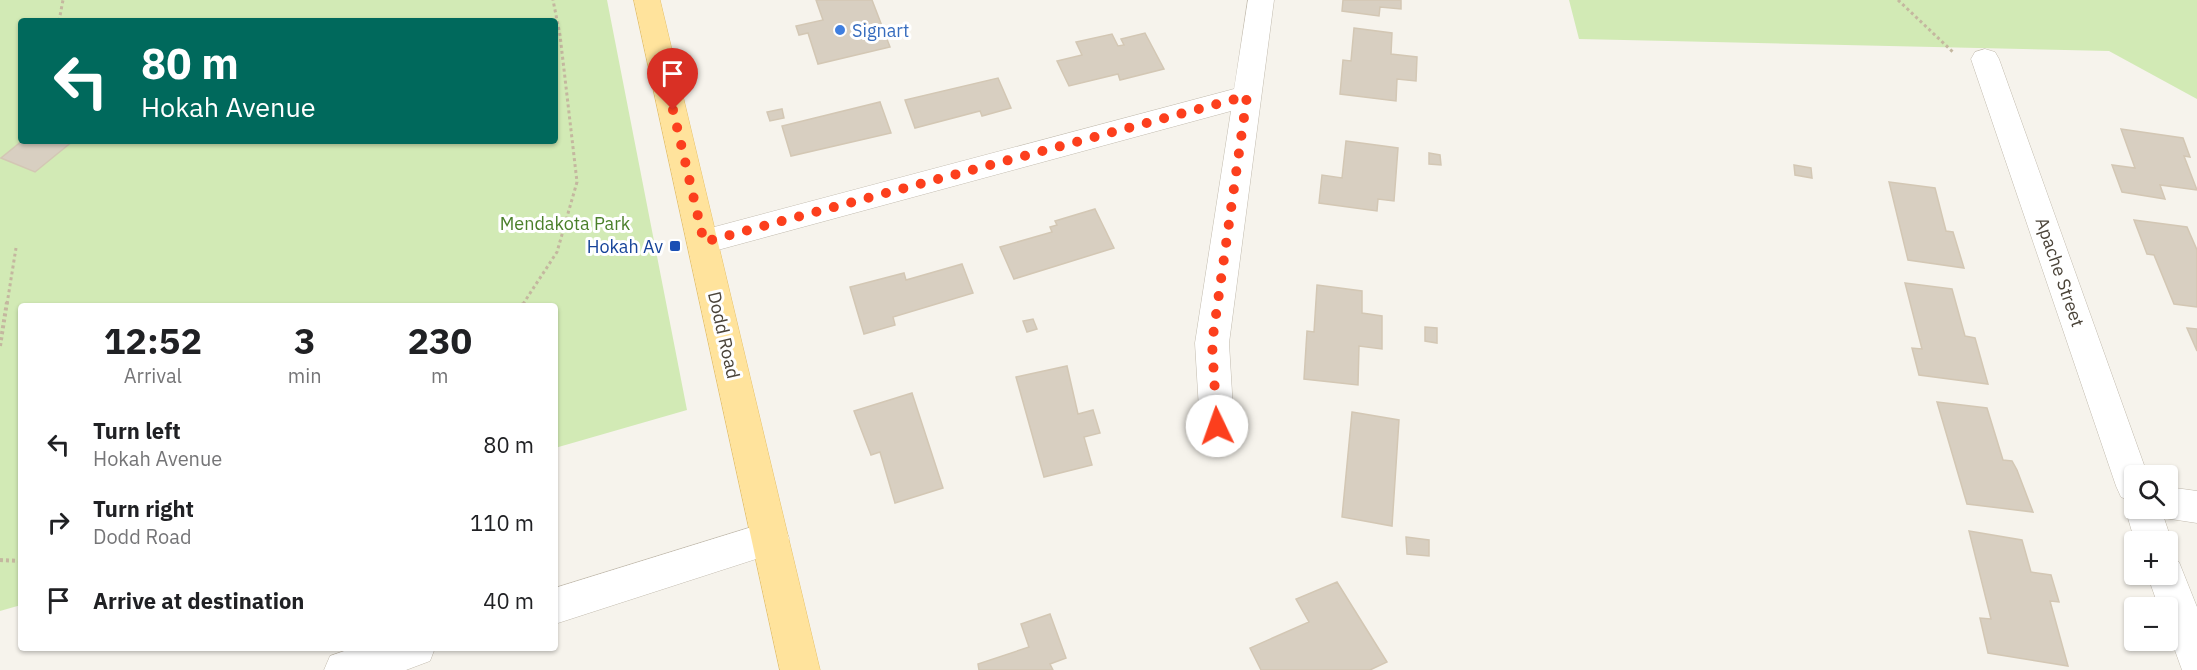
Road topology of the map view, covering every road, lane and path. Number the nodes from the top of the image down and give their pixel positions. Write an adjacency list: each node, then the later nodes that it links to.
1 (63, 0): 6 (path)
2 (553, 0): 7 (path)
3 (647, 0): 11 (main road, Dodd Road)
4 (1261, 0): 10 (street)
5 (1898, 0): 9 (path)
6 (60, 18)
7 (557, 18)
8 (558, 25): 13 (path)
9 (1985, 59): 16 (street, Apache Street)
10 (1247, 96): 11 (street); 15 (street)
11 (704, 242): 19 (main road, Dodd Road)
12 (16, 248): 14 (path)
13 (523, 303)
14 (0, 346)
15 (1217, 426)
16 (2127, 465)
17 (2178, 504): 18 (street)
18 (2197, 507)
19 (771, 538): 23 (street); 27 (main road, Dodd Road)
20 (0, 560): 21 (path)
21 (18, 561)
22 (2170, 585): 25 (street)
23 (558, 605)
24 (406, 651): 26 (street)
25 (2197, 659)
26 (344, 670)
27 (800, 670)

